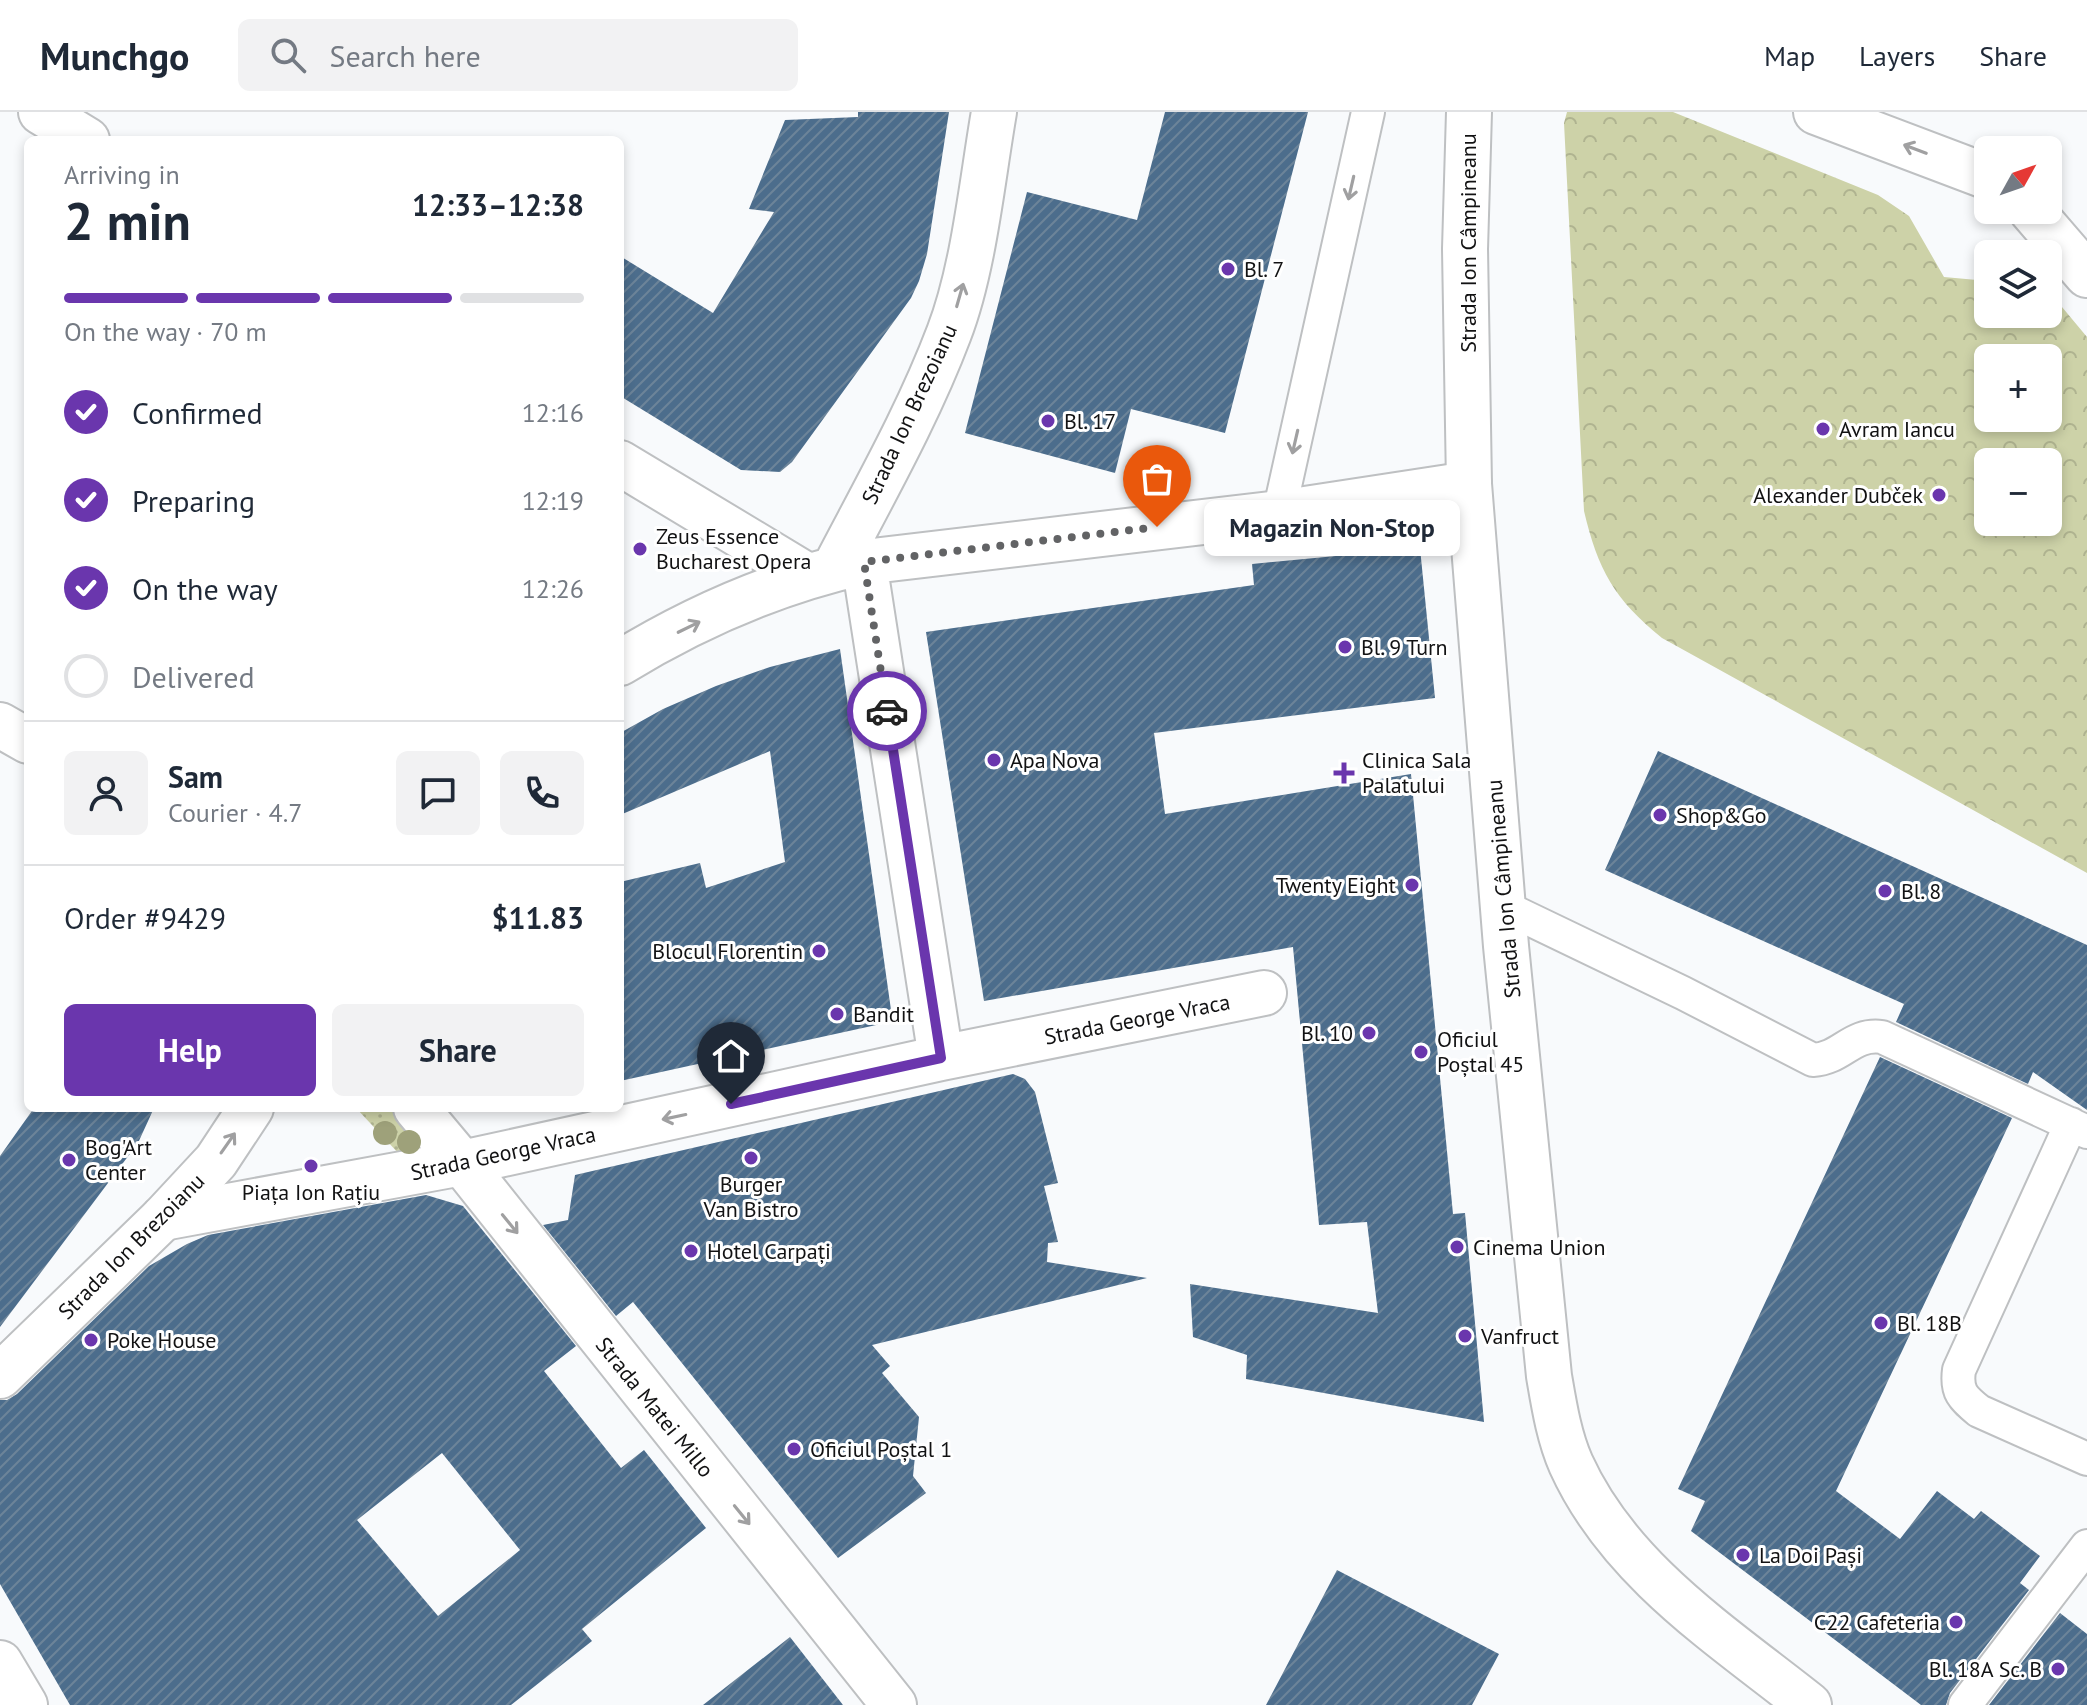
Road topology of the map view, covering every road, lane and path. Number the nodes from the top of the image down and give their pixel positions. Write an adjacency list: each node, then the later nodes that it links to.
1 (41, 112): 6 (street)
2 (994, 112): 13 (street, Strada Ion Brezoianu, one-way to 2)
3 (1368, 112): 12 (lane, one-way to 12)
4 (1469, 112): 11 (street, Strada Ion Câmpineanu)
5 (1816, 112): 7 (street, one-way to 5)
6 (80, 136)
7 (1974, 172)
8 (2043, 224): 9 (street)
9 (2087, 275)
10 (624, 465): 13 (street)
11 (1469, 484): 12 (street); 17 (street, Strada Ion Câmpineanu)
12 (1279, 513): 13 (street)
13 (834, 569): 14 (street, one-way to 13); 19 (street)
14 (624, 661)
15 (0, 725): 16 (street)
16 (24, 739)
17 (1504, 907): 22 (lane); 31 (street, Strada Ion Câmpineanu)
18 (1264, 993): 19 (street, Strada George Vraca)
19 (941, 1058): 23 (street, Strada George Vraca, one-way to 23)
20 (248, 1112): 24 (street, Strada Ion Brezoianu, one-way to 20)
21 (419, 1112): 23 (street, Strada Matei Millo)
22 (2079, 1128): 26 (lane)
23 (462, 1163): 24 (street, Strada George Vraca); 30 (street, Strada Matei Millo, one-way to 30)
24 (163, 1218): 25 (street, Strada Ion Brezoianu)
25 (0, 1376)
26 (2087, 1459)
27 (2087, 1546): 32 (lane)
28 (0, 1663): 29 (street)
29 (25, 1705)
30 (894, 1705)
31 (1809, 1705)
32 (1965, 1705)

